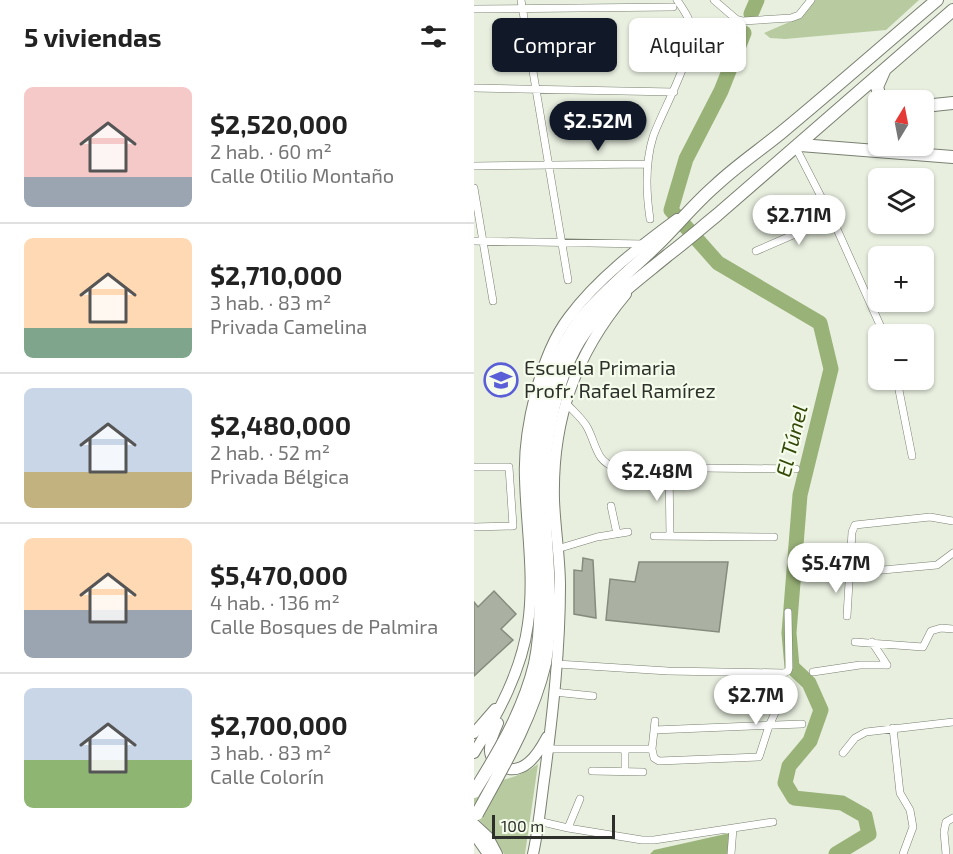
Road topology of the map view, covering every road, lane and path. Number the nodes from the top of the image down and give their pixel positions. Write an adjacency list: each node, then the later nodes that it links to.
1 (714, 0): 2 (street)
2 (811, 0)
3 (937, 0): 26 (highway)
4 (522, 4): 5 (street); 6 (street); 10 (street)
5 (675, 4): 12 (street)
6 (474, 9)
7 (953, 10): 8 (highway)
8 (885, 69): 11 (highway); 15 (highway)
9 (474, 88): 10 (street)
10 (535, 88): 12 (street); 18 (street)
11 (878, 90)
12 (674, 92): 17 (street)
13 (953, 103): 14 (highway)
14 (934, 105)
15 (798, 146): 16 (highway); 21 (street); 28 (highway)
16 (953, 157)
17 (648, 164): 18 (street); 22 (street)
18 (549, 165): 19 (street); 25 (street)
19 (474, 166)
20 (474, 188): 24 (street)
21 (832, 218): 27 (street); 31 (street)
22 (650, 219)
23 (474, 241): 24 (street)
24 (483, 241): 25 (street); 30 (street)
25 (563, 242): 26 (street); 29 (street)
26 (649, 243): 50 (highway); 57 (main road)
27 (756, 251)
28 (642, 276): 33 (main road); 50 (highway)
29 (568, 280)
30 (493, 301)
31 (880, 324)
32 (899, 390): 34 (street)
33 (565, 402): 36 (street); 46 (main road)
34 (912, 456)
35 (474, 467): 40 (street)
36 (669, 468): 37 (street); 44 (street)
37 (796, 469)
38 (611, 506): 42 (street)
39 (953, 521): 48 (street)
40 (474, 527)
41 (628, 532): 42 (street)
42 (617, 534): 46 (street)
43 (654, 536): 44 (street)
44 (670, 536): 45 (street)
45 (774, 537)
46 (557, 549): 55 (main road)
47 (953, 553): 48 (street)
48 (850, 573): 51 (street)
49 (788, 612): 55 (street)
50 (545, 614): 80 (highway, bridge); 85 (highway, bridge)
51 (847, 616)
52 (953, 629): 54 (street)
53 (855, 642): 54 (street)
54 (872, 642): 56 (street)
55 (557, 664): 58 (main road)
56 (813, 672)
57 (512, 680): 60 (main road); 75 (main road)
58 (554, 692): 59 (street); 68 (main road)
59 (593, 696)
60 (503, 699): 69 (main road); 73 (main road)
61 (778, 706): 65 (street)
62 (655, 721): 67 (street)
63 (953, 722): 66 (street)
64 (802, 724): 65 (street)
65 (769, 726): 67 (street); 70 (street)
66 (893, 728): 74 (street); 92 (street)
67 (654, 730): 70 (street)
68 (550, 731): 71 (main road); 75 (main road)
69 (474, 734)
70 (652, 749): 72 (street)
71 (548, 750): 72 (street); 83 (main road)
72 (625, 750): 77 (street)
73 (474, 753)
74 (843, 753)
75 (516, 770): 79 (main road)
76 (592, 771): 77 (street)
77 (625, 772): 78 (street)
78 (643, 772)
79 (474, 778)
80 (474, 792)
81 (580, 799): 86 (street)
82 (953, 818): 93 (street)
83 (538, 821): 86 (street); 90 (main road)
84 (773, 822): 87 (street)
85 (475, 826): 88 (main road); 89 (main road)
86 (568, 828): 87 (street)
87 (733, 828): 91 (street)
88 (488, 854)
89 (497, 854)
90 (534, 854)
91 (731, 854)
92 (903, 854)
93 (946, 854)

